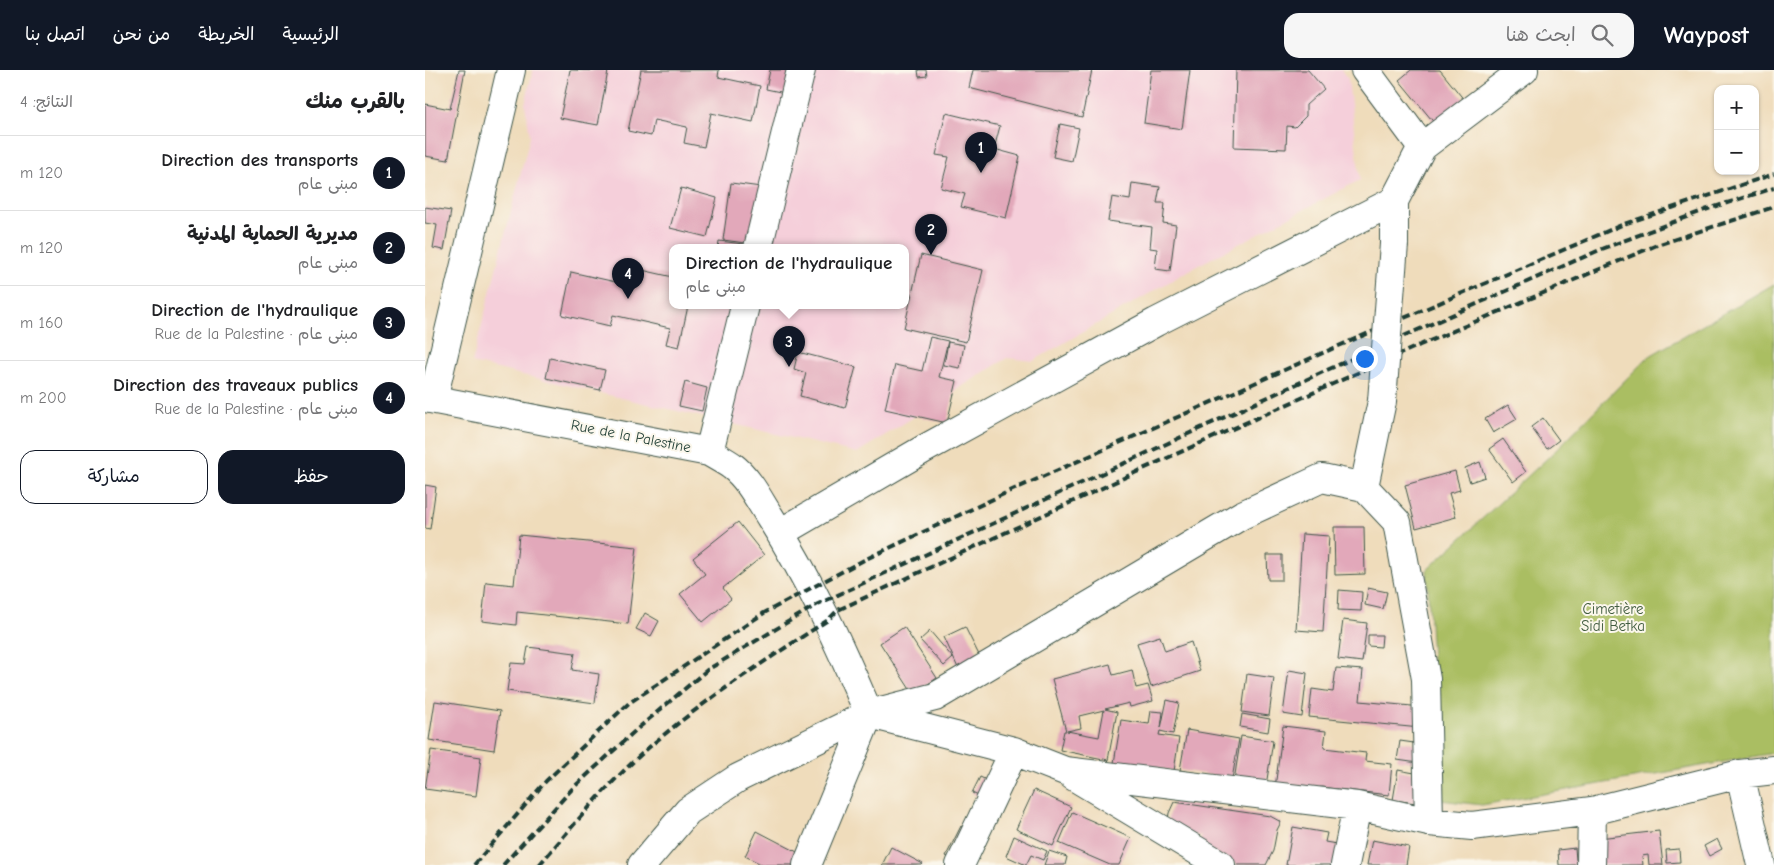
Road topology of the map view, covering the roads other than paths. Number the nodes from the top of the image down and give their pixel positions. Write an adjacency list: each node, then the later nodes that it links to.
1 (511, 70): 9 (street)
2 (801, 70): 7 (street)
3 (1365, 70): 5 (street)
4 (1524, 70): 5 (street)
5 (1422, 147): 6 (street)
6 (1393, 200): 11 (street, bridge); 12 (street)
7 (759, 244)
8 (744, 309): 10 (street)
9 (429, 398): 10 (street, Rue de la Palestine)
10 (709, 452): 12 (street, Rue de la Palestine)
11 (1364, 487): 13 (street); 20 (street)
12 (785, 542): 13 (street, Rue de la Palestine)
13 (869, 714): 14 (street); 21 (street); 22 (street)
14 (1014, 750): 16 (street); 23 (street)
15 (1774, 770): 17 (street)
16 (1065, 771): 18 (street); 24 (street)
17 (1740, 774): 19 (street); 27 (street)
18 (1357, 806): 20 (street); 25 (street)
19 (1592, 811): 20 (street); 26 (street)
20 (1429, 822)
21 (642, 865)
22 (807, 865)
23 (960, 865)
24 (1221, 865)
25 (1345, 865)
26 (1591, 865)
27 (1761, 865)

